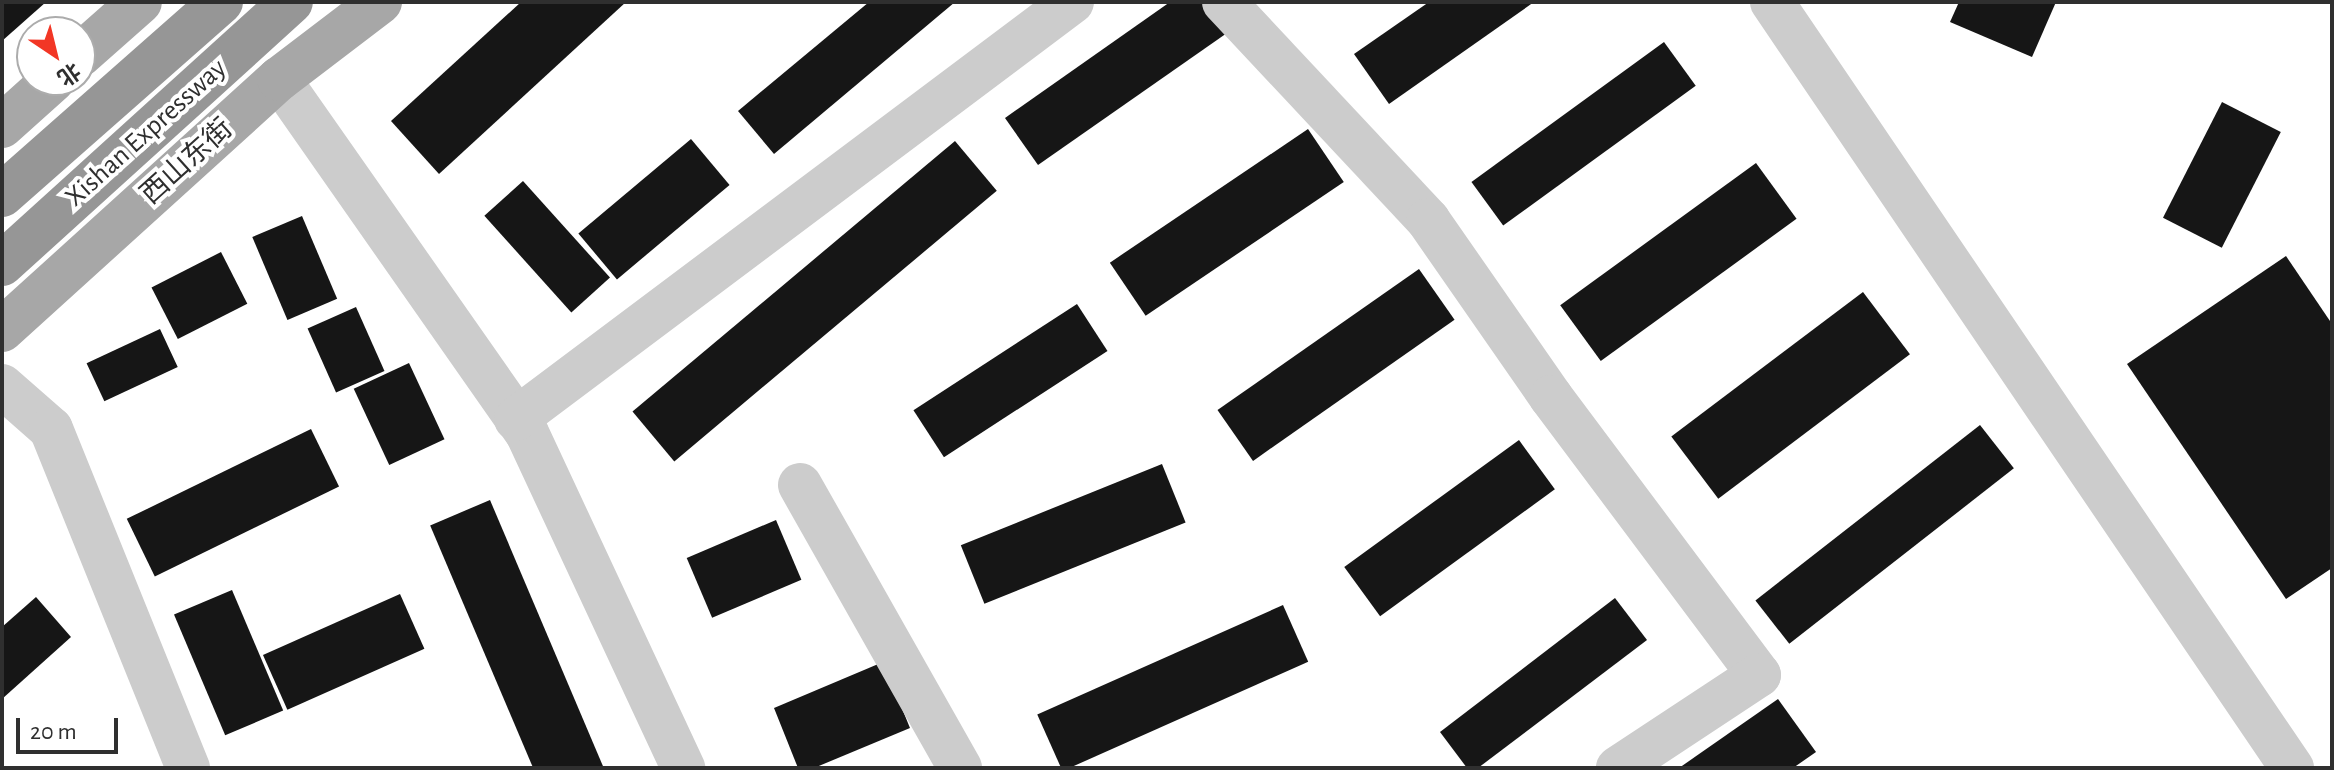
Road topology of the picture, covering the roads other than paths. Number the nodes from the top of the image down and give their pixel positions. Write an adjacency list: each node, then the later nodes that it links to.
1 (140, 2): 8 (main road)
2 (221, 2): 12 (highway, Xishan Expressway)
3 (380, 2): 9 (main road, 西山东街)
4 (1072, 2): 16 (street)
5 (1224, 2): 21 (street)
6 (1772, 2): 22 (street)
7 (290, 3): 13 (highway, Xishan Expressway)
8 (96, 41)
9 (279, 79): 14 (main road, 西山东街); 16 (street)
10 (35, 96): 11 (main road)
11 (2, 126)
12 (2, 195)
13 (2, 264)
14 (2, 330)
15 (2, 386): 18 (street)
16 (516, 419): 19 (street)
17 (800, 485): 20 (street)
18 (188, 768)
19 (683, 768)
20 (960, 768)
21 (1618, 768)
22 (2292, 768)

